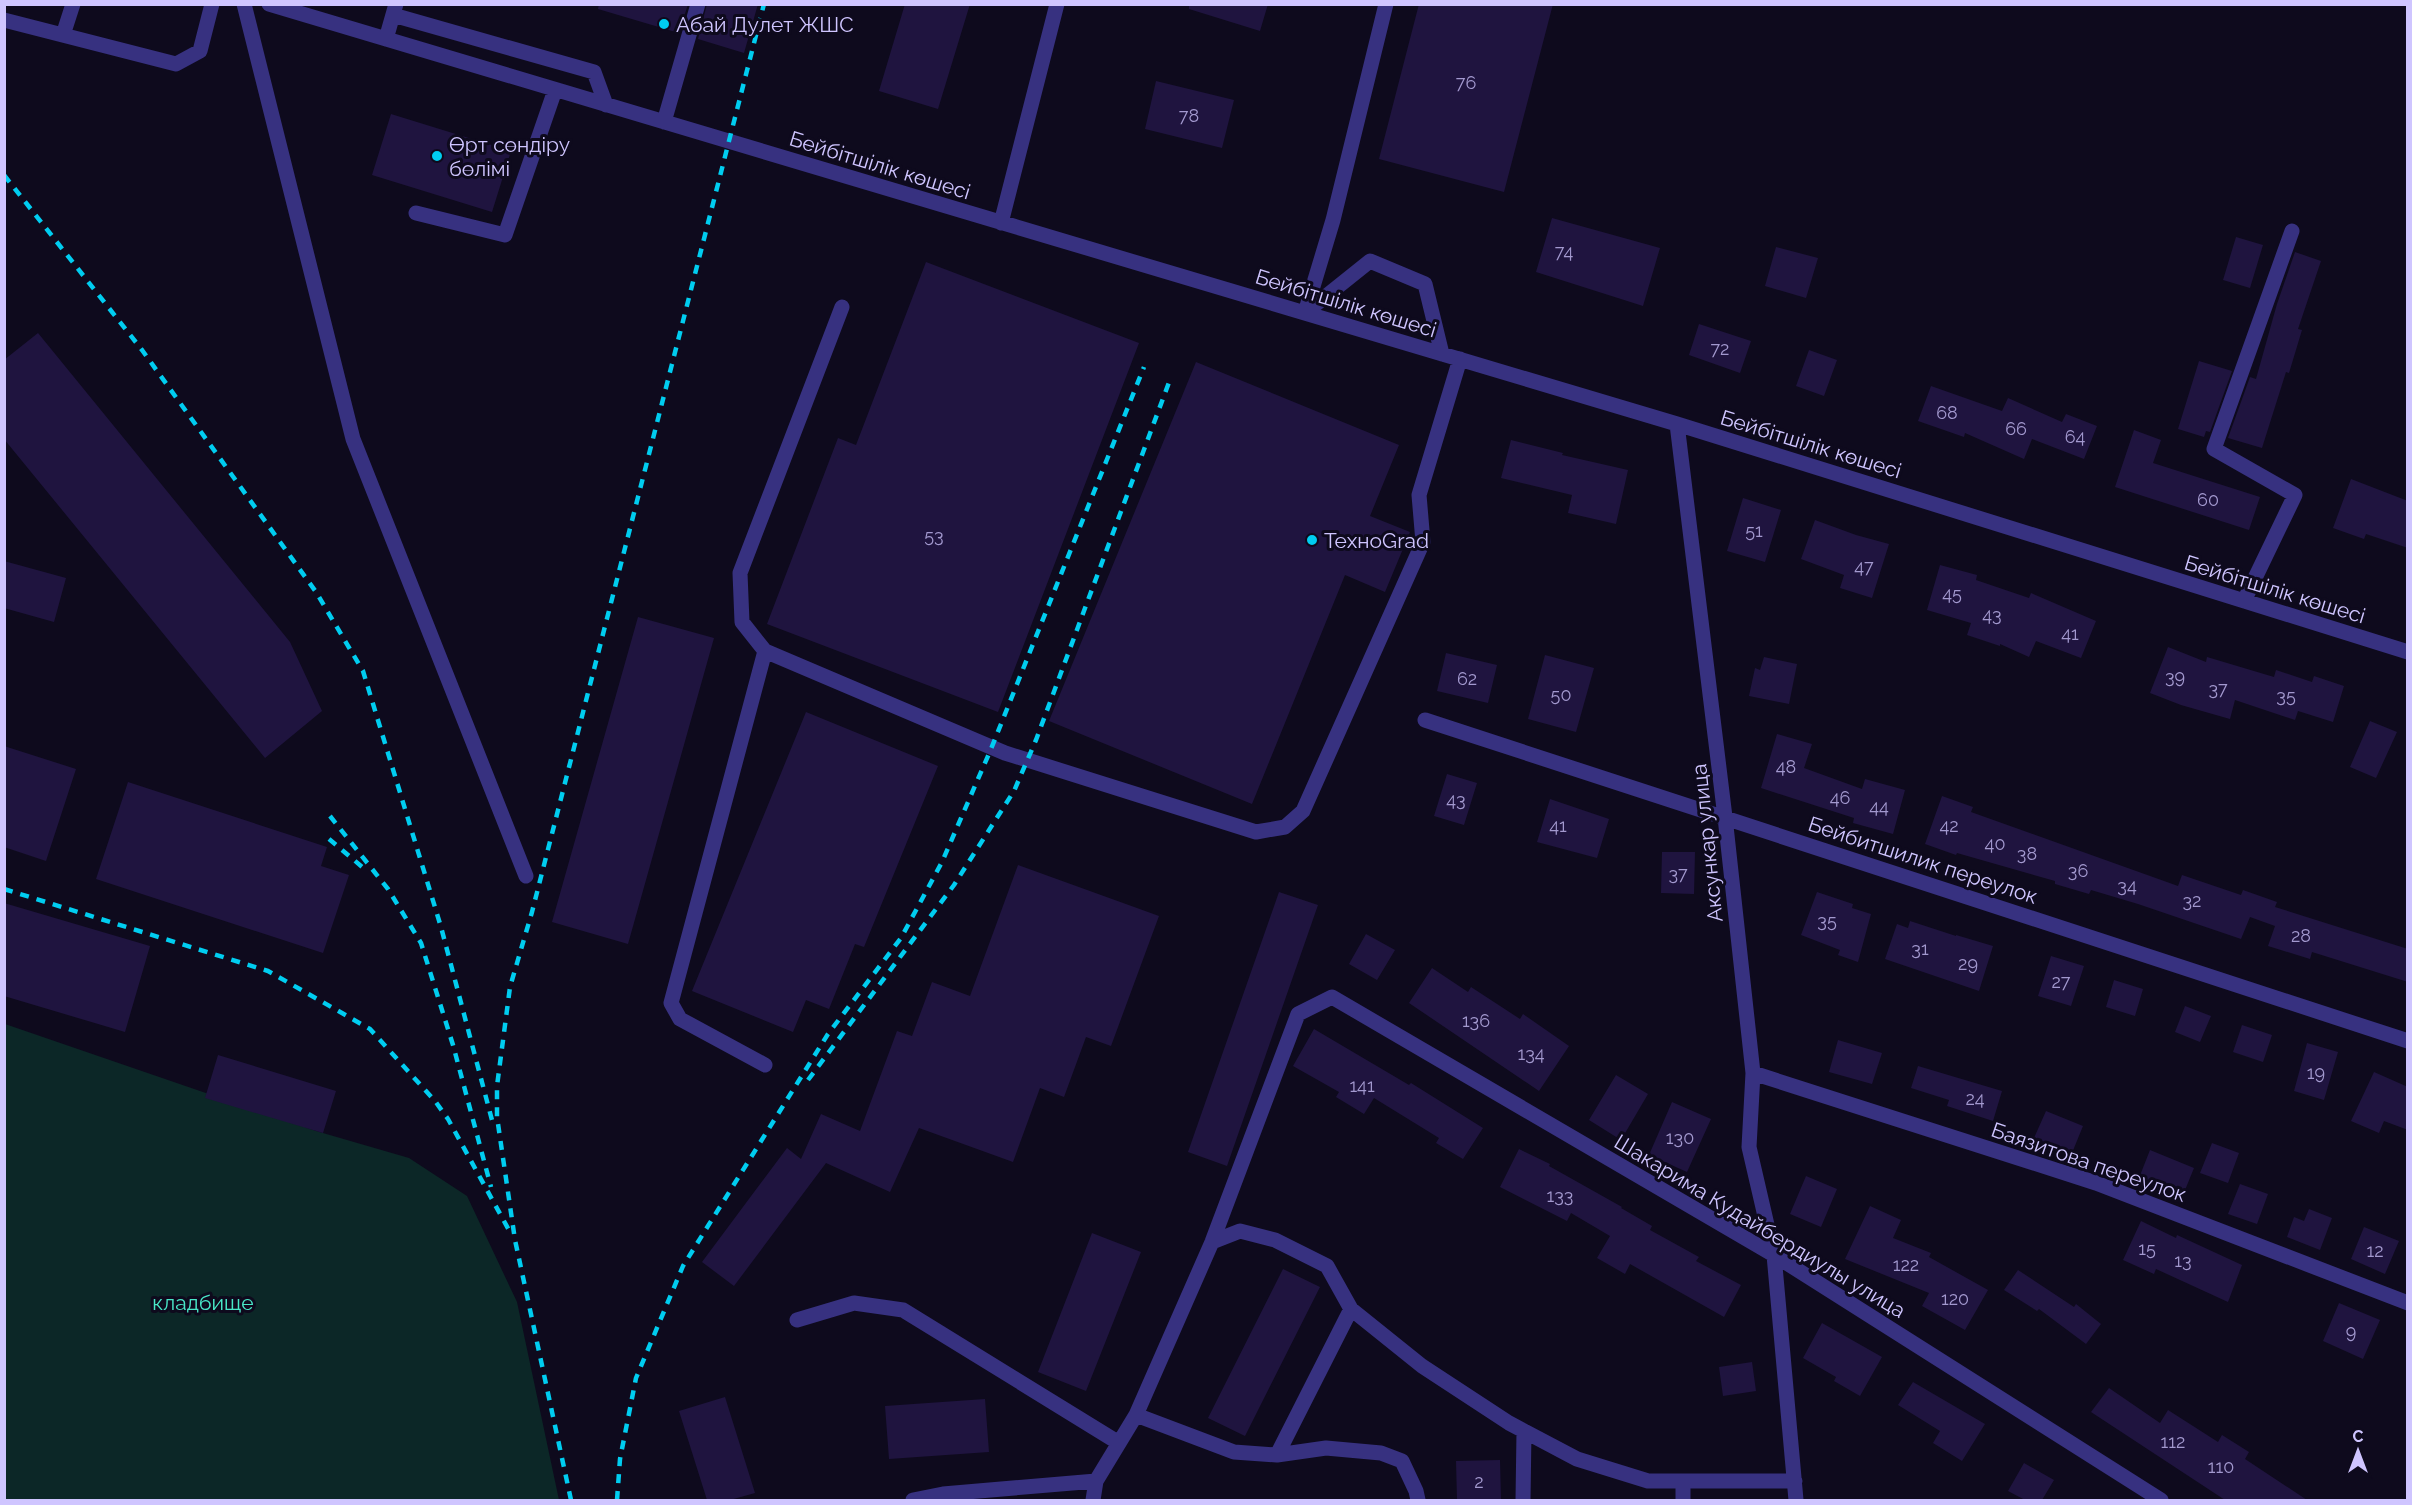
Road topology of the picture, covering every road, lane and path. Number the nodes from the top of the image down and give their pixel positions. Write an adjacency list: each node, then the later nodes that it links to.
1 (73, 4): 10 (street)
2 (212, 4): 10 (street)
3 (244, 4): 28 (street)
4 (269, 4): 11 (street, Бейбітшілік көшесі)
5 (698, 4): 14 (street)
6 (1057, 4): 16 (street)
7 (1386, 4): 19 (street)
8 (394, 10): 11 (street); 13 (street)
9 (4, 20): 10 (street)
10 (63, 35)
11 (386, 39): 12 (street, Бейбітшілік көшесі)
12 (555, 90): 13 (street, Бейбітшілік көшесі); 15 (street)
13 (606, 105): 14 (street, Бейбітшілік көшесі)
14 (664, 122): 16 (street, Бейбітшілік көшесі)
15 (416, 213)
16 (1001, 223): 19 (street, Бейбітшілік көшесі)
17 (2292, 231): 23 (street)
18 (842, 308): 24 (street)
19 (1305, 313): 20 (street, Бейбітшілік көшесі); 20 (street)
20 (1442, 354): 21 (street, Бейбітшілік көшесі)
21 (1460, 359): 22 (street, Бейбітшілік көшесі); 24 (street)
22 (1677, 424): 23 (street, Бейбітшілік көшесі); 27 (street, Аксункар улица)
23 (2244, 601): 25 (street, Бейбітшілік көшесі)
24 (765, 651): 30 (street)
25 (2408, 652)
26 (1425, 720): 27 (street, Бейбитшилик переулок)
27 (1725, 817): 29 (street, Бейбитшилик переулок); 31 (street, Аксункар улица)
28 (526, 876)
29 (2408, 1041)
30 (765, 1065)
31 (1753, 1073): 33 (street, Аксункар улица); 34 (street, Баязитова переулок)
32 (1212, 1242): 33 (street, Шакарима Кудайбердиулы улица); 35 (street); 37 (street)
33 (1774, 1255): 43 (street, Аксункар улица); 50 (street, Шакарима Кудайбердиулы улица)
34 (2408, 1303)
35 (1351, 1309): 38 (street); 40 (street)
36 (797, 1320): 39 (street)
37 (1136, 1415): 39 (street); 40 (street)
38 (1524, 1431): 42 (street); 47 (street)
39 (1119, 1443): 41 (street)
40 (1277, 1455): 46 (street)
41 (1096, 1481): 44 (street); 45 (street)
42 (1683, 1481): 43 (street); 48 (street)
43 (1795, 1481): 49 (street, Аксункар улица)
44 (913, 1500)
45 (1093, 1500)
46 (1418, 1500)
47 (1523, 1500)
48 (1683, 1500)
49 (1796, 1500)
50 (2161, 1500)

